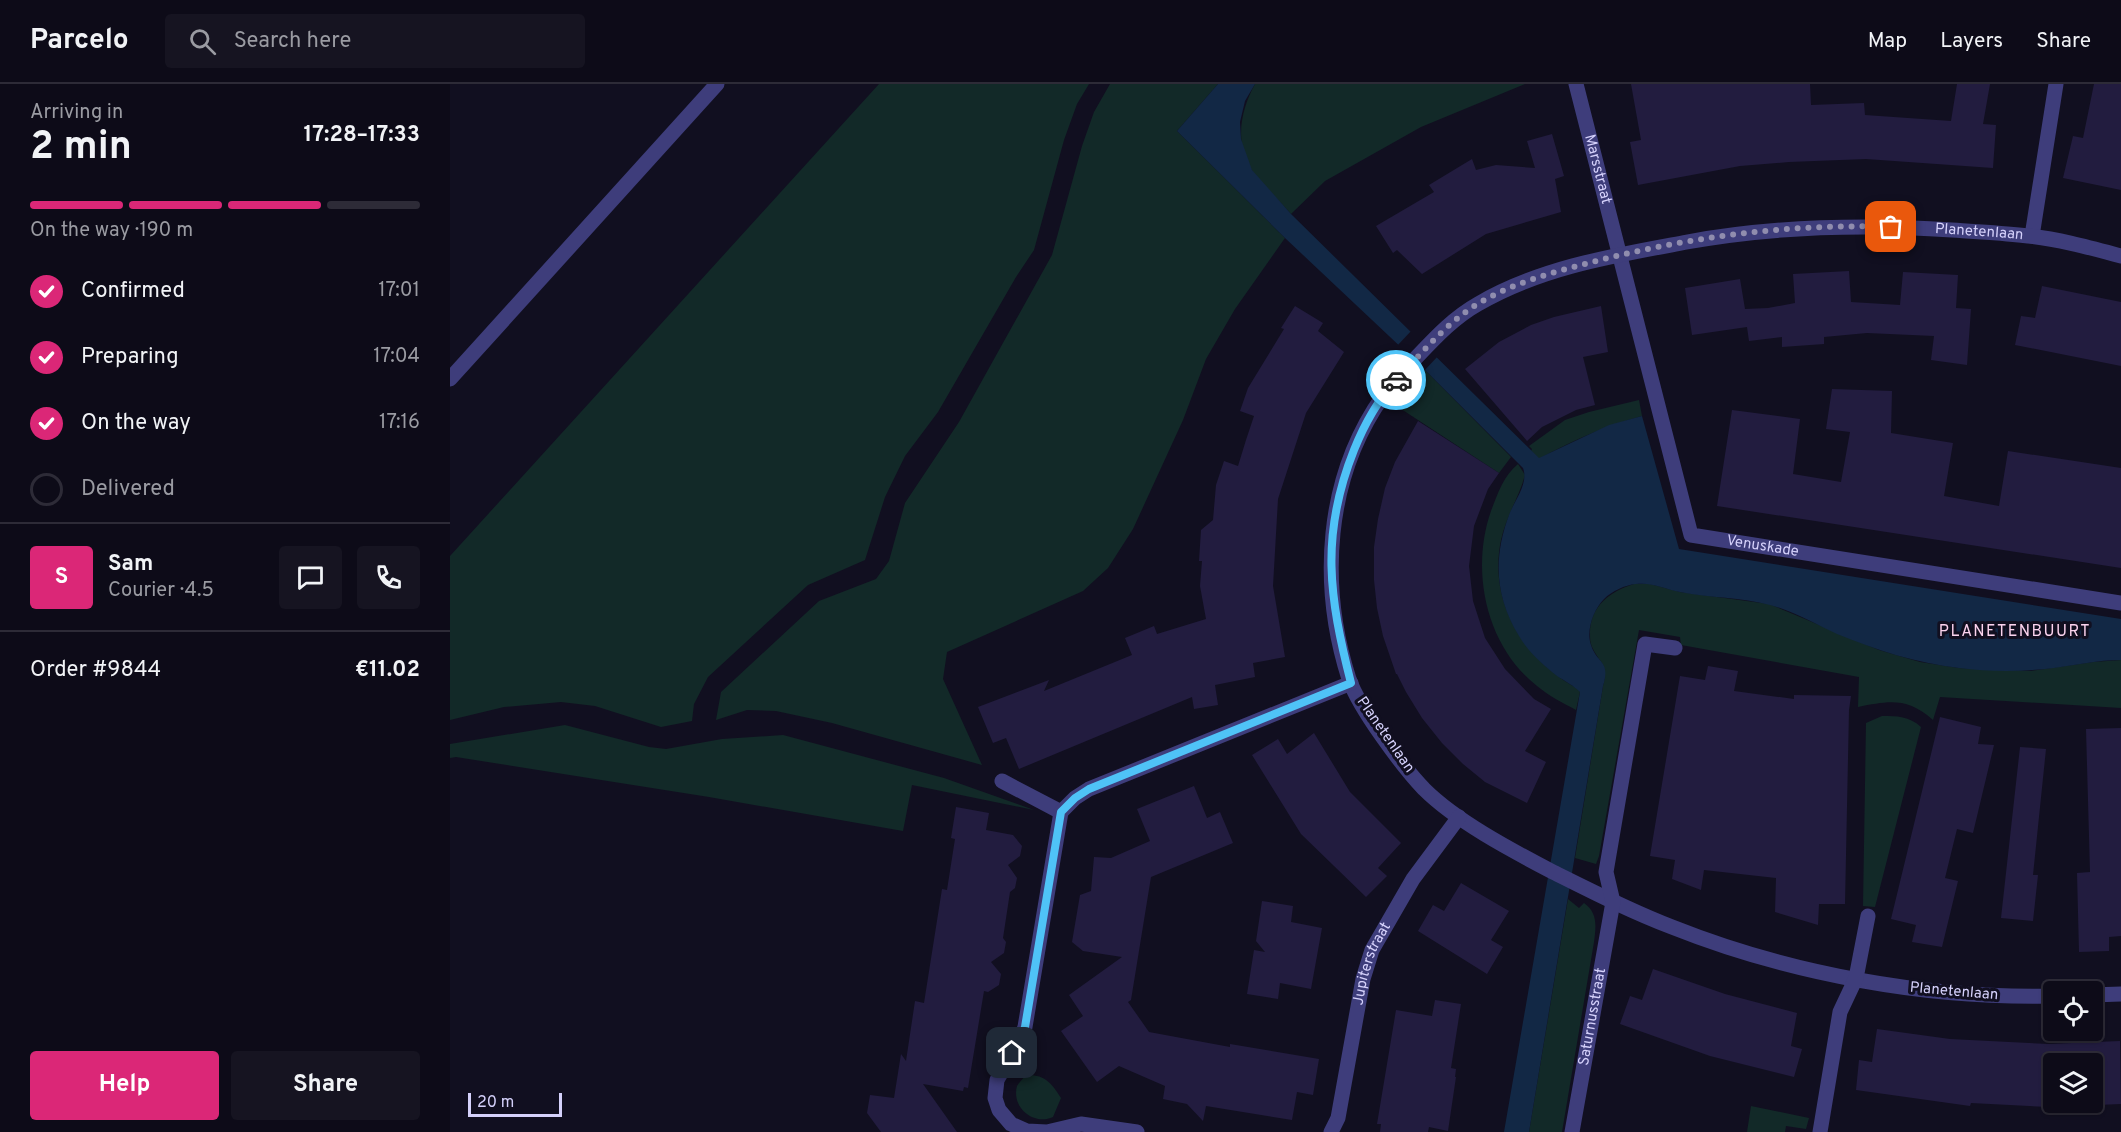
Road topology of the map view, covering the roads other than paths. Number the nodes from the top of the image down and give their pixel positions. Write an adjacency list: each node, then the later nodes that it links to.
1 (717, 84): 7 (street)
2 (1576, 84): 5 (street, Marsstraat)
3 (2056, 84): 4 (street)
4 (2032, 236): 5 (street, Planetenlaan); 6 (street, Planetenlaan)
5 (1619, 254): 8 (street, Venuskade); 10 (street, Planetenlaan)
6 (2121, 256)
7 (450, 379)
8 (2121, 603)
9 (1675, 648): 14 (street)
10 (1351, 683): 12 (street); 13 (street, Planetenlaan)
11 (1002, 781): 12 (street)
12 (1061, 812): 20 (street)
13 (1459, 817): 14 (street, Planetenlaan); 21 (street, Jupiterstraat)
14 (1613, 902): 16 (street, Planetenlaan); 22 (street, Saturnusstraat)
15 (1868, 916): 16 (street)
16 (1856, 978): 19 (street, Planetenlaan); 23 (street)
17 (2121, 994): 18 (street)
18 (2103, 995)
19 (2043, 996)
20 (1137, 1132)
21 (1331, 1132)
22 (1572, 1132)
23 (1820, 1132)

